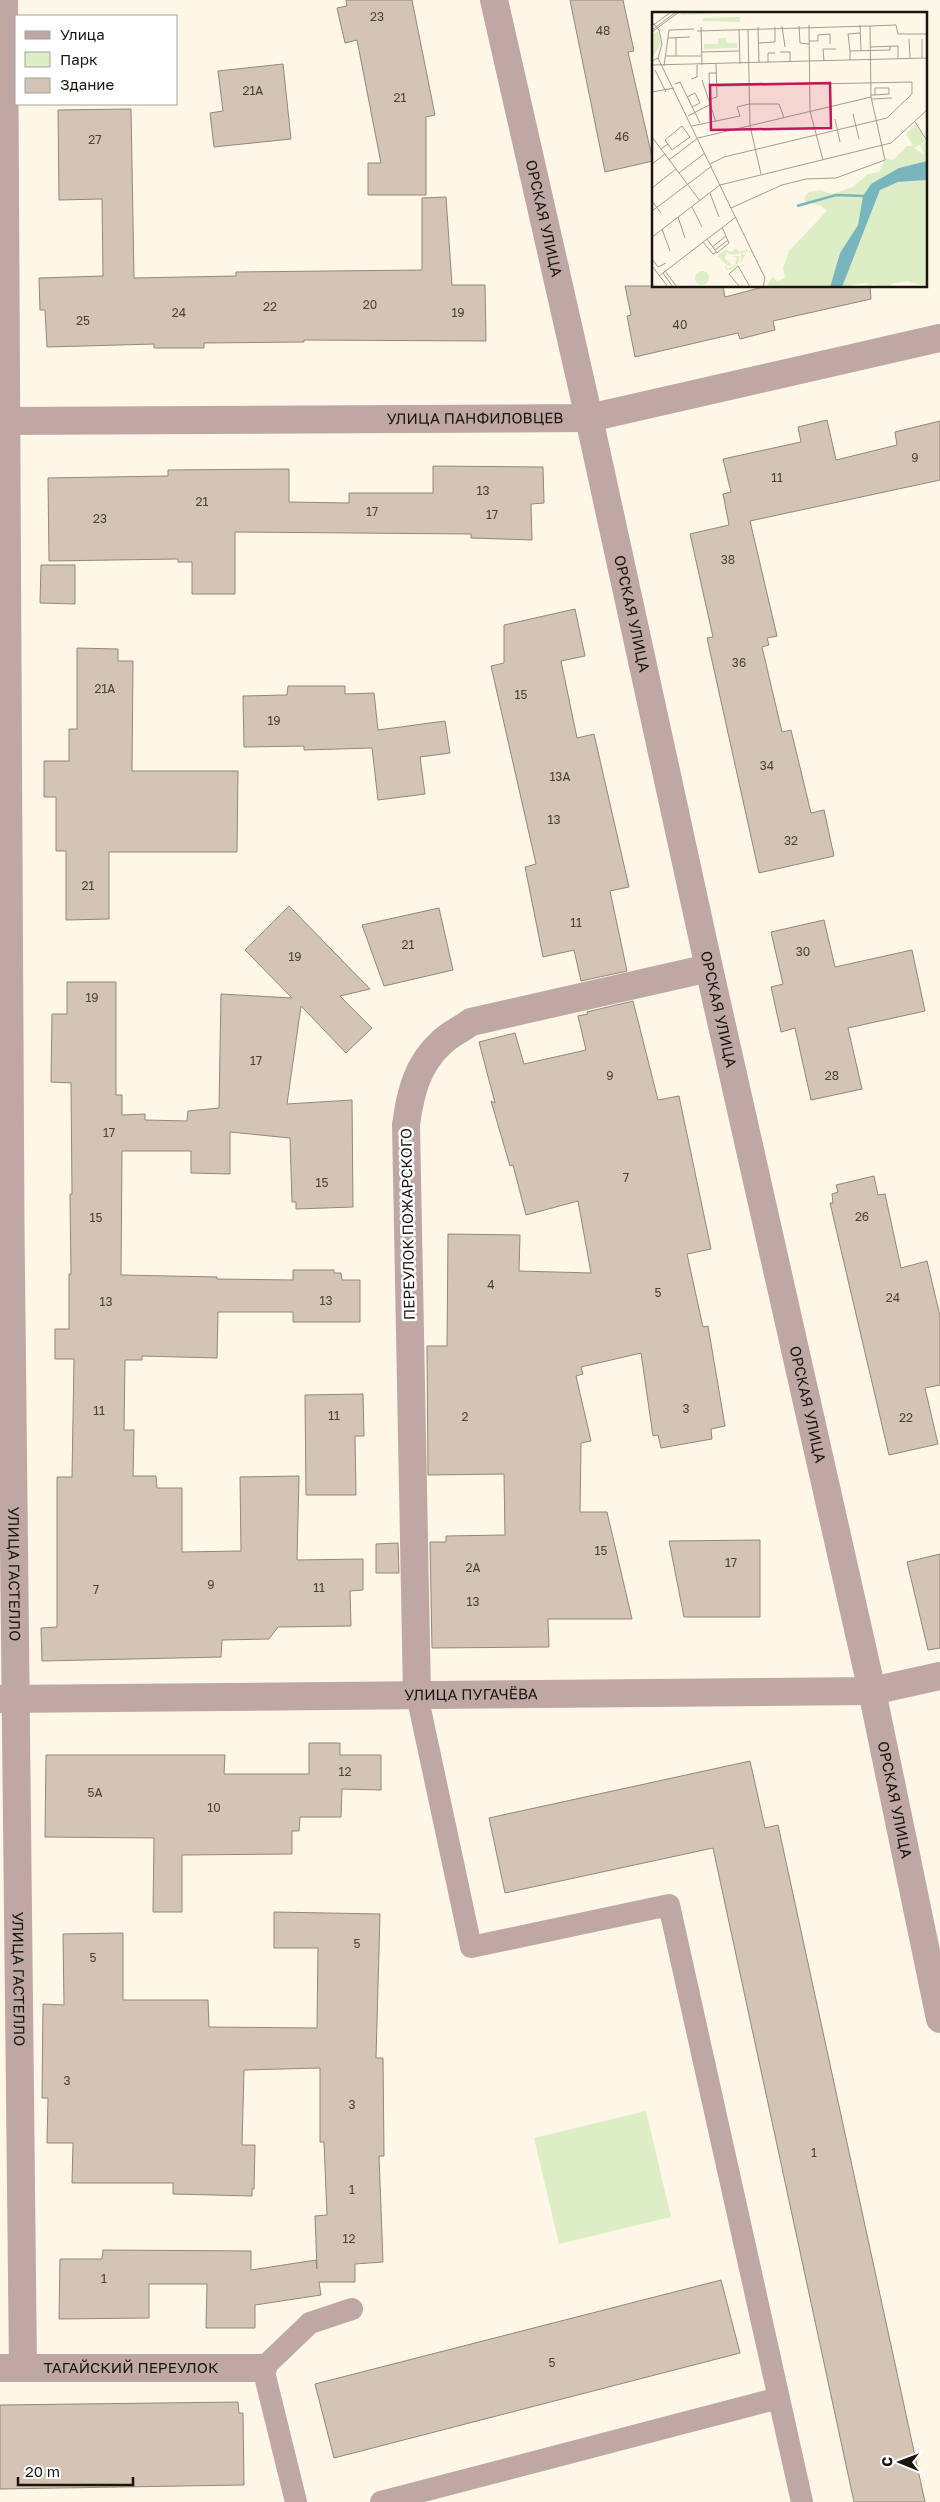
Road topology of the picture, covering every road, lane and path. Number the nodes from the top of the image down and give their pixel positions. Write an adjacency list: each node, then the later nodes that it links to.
1 (4, 0): 5 (street, УЛИЦА ГАСТЕЛЛО)
2 (494, 0): 4 (street, ОРСКАЯ УЛИЦА)
3 (940, 338): 4 (street, УЛИЦА ПАНФИЛОВЦЕВ)
4 (589, 418): 5 (street, УЛИЦА ПАНФИЛОВЦЕВ); 6 (street, ОРСКАЯ УЛИЦА)
5 (2, 421): 10 (street, УЛИЦА ГАСТЕЛЛО)
6 (709, 968): 8 (street, ОРСКАЯ УЛИЦА); 9 (street, ПЕРЕУЛОК ПОЖАРСКОГО)
7 (940, 1676): 8 (street, УЛИЦА ПУГАЧЁВА)
8 (872, 1692): 9 (street, УЛИЦА ПУГАЧЁВА); 11 (street, ОРСКАЯ УЛИЦА)
9 (417, 1695): 10 (street, УЛИЦА ПУГАЧЁВА); 15 (lane)
10 (7, 1699): 13 (street, УЛИЦА ГАСТЕЛЛО)
11 (940, 2020)
12 (352, 2309): 14 (lane)
13 (12, 2368): 14 (street, ТАГАЙСКИЙ ПЕРЕУЛОК)
14 (263, 2368): 17 (lane)
15 (779, 2398): 16 (lane); 18 (lane)
16 (393, 2500)
17 (296, 2502)
18 (802, 2502)

